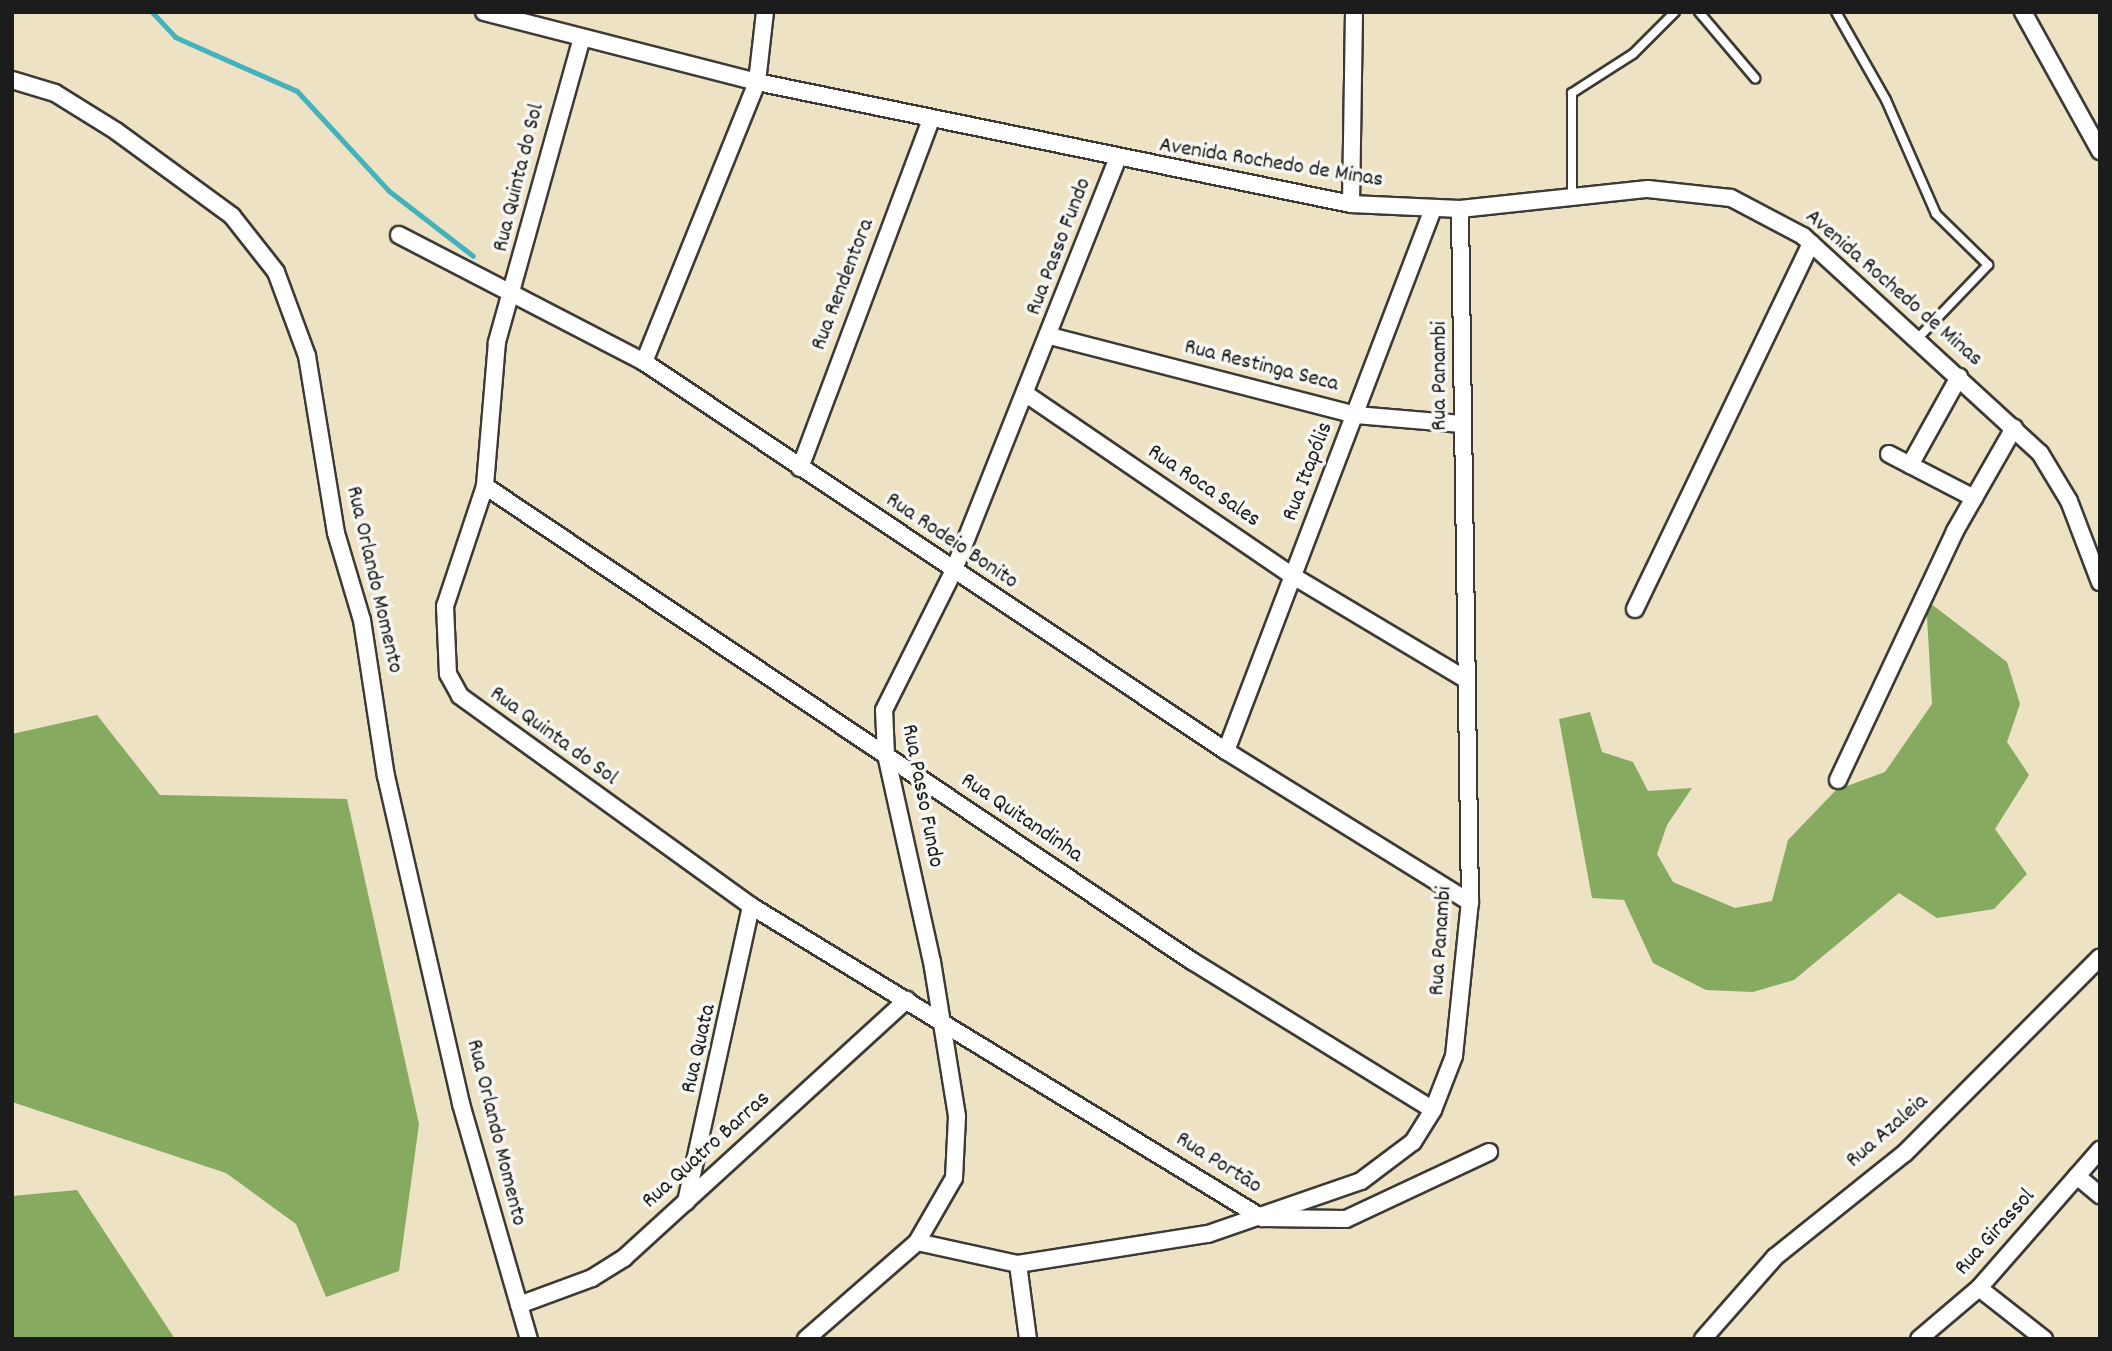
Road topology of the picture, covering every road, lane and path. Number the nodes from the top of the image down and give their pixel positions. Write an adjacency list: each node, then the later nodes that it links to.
1 (484, 12): 8 (street, Avenida Rochedo de Minas)
2 (765, 12): 11 (street)
3 (1354, 12): 16 (street)
4 (1699, 12): 9 (lane)
5 (1836, 12): 23 (lane)
6 (2023, 12): 13 (street)
7 (1668, 14): 15 (lane)
8 (581, 41): 11 (street, Avenida Rochedo de Minas); 21 (street, Rua Quinta do Sol)
9 (1755, 78)
10 (12, 80): 58 (street, Rua Orlando Momento)
11 (757, 82): 12 (street, Avenida Rochedo de Minas); 24 (street)
12 (930, 119): 14 (street, Avenida Rochedo de Minas); 32 (street, Rua Rendentora)
13 (2100, 151)
14 (1117, 160): 16 (street, Avenida Rochedo de Minas); 22 (street, Rua Passo Fundo)
15 (1572, 197): 18 (street, Avenida Rochedo de Minas); 20 (street, Avenida Rochedo de Minas)
16 (1351, 204): 17 (street, Avenida Rochedo de Minas)
17 (1433, 209): 18 (street, Avenida Rochedo de Minas); 27 (street, Rua Itapólis)
18 (1460, 209): 28 (street, Rua Panambi)
19 (400, 235): 21 (street, Rua Rodeio Bonito)
20 (1811, 243): 23 (street, Avenida Rochedo de Minas); 38 (street)
21 (516, 291): 24 (street, Rua Rodeio Bonito); 33 (street, Rua Quinta do Sol)
22 (1050, 336): 26 (street, Rua Passo Fundo); 27 (street, Rua Restinga Seca)
23 (1918, 338): 25 (street, Avenida Rochedo de Minas)
24 (644, 362): 32 (street, Rua Rodeio Bonito)
25 (1959, 377): 29 (street, Avenida Rochedo de Minas); 31 (street)
26 (1026, 394): 35 (street, Rua Passo Fundo); 36 (street, Rua Roca Sales)
27 (1355, 415): 28 (street, Rua Restinga Seca); 36 (street, Rua Itapólis)
28 (1463, 424): 39 (street, Rua Panambi)
29 (2014, 428): 34 (street); 37 (street, Avenida Rochedo de Minas)
30 (1889, 454): 31 (street)
31 (1910, 465): 34 (street)
32 (800, 468): 35 (street, Rua Rodeio Bonito)
33 (485, 486): 41 (street, Rua Quitandinha); 44 (street, Rua Quinta do Sol)
34 (1974, 498): 42 (street)
35 (953, 572): 40 (street, Rua Rodeio Bonito); 41 (street, Rua Passo Fundo)
36 (1293, 576): 39 (street, Rua Roca Sales); 40 (street, Rua Itapólis)
37 (2100, 582)
38 (1635, 608)
39 (1465, 679): 43 (street, Rua Panambi)
40 (1226, 751): 43 (street, Rua Rodeio Bonito)
41 (886, 755): 47 (street, Rua Passo Fundo); 48 (street, Rua Quitandinha)
42 (1838, 780)
43 (1470, 902): 48 (street, Rua Panambi)
44 (751, 906): 46 (street, Rua Quinta do Sol); 53 (street, Rua Quata)
45 (2100, 957): 62 (street, Rua Azaleia)
46 (906, 1000): 47 (street, Rua Quinta do Sol); 53 (street, Rua Quatro Barras)
47 (942, 1023): 54 (street, Rua Portão); 55 (street, Rua Passo Fundo)
48 (1433, 1110): 54 (street, Rua Panambi)
49 (2100, 1150): 51 (street, Rua Girassol)
50 (1489, 1152): 54 (street, Rua Portão)
51 (2077, 1177): 52 (street); 57 (street, Rua Girassol)
52 (2100, 1195)
53 (685, 1202): 58 (street, Rua Quatro Barras)
54 (1262, 1219): 56 (street, Rua Panambi)
55 (916, 1242): 56 (street, Rua Panambi); 60 (street, Rua Passo Fundo)
56 (1018, 1264): 61 (street)
57 (1979, 1288): 63 (street, Rua Girassol); 64 (street)
58 (519, 1305): 59 (street, Rua Orlando Momento)
59 (529, 1339)
60 (806, 1339)
61 (1028, 1339)
62 (1703, 1339)
63 (1919, 1339)
64 (2044, 1339)

